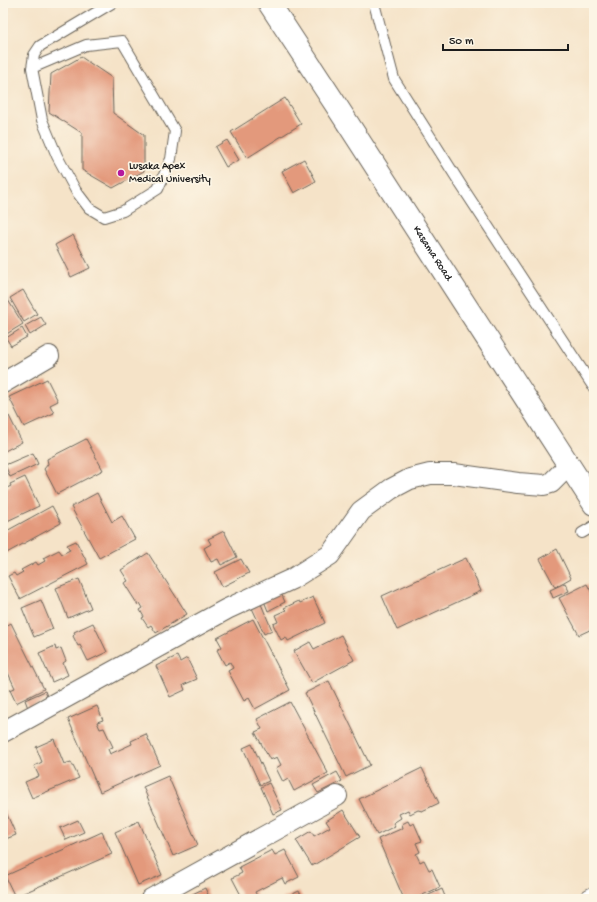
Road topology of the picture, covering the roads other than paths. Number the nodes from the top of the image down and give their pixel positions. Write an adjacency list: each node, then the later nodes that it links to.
1 (112, 3): 4 (lane)
2 (268, 3): 8 (street, Kasama Road)
3 (374, 3): 7 (lane)
4 (32, 68): 4 (lane)
5 (49, 356): 6 (street)
6 (3, 383)
7 (594, 388)
8 (569, 465): 9 (street, Kasama Road); 12 (street)
9 (594, 504)
10 (594, 526): 11 (lane)
11 (582, 533)
12 (3, 732)
13 (337, 796): 15 (street)
14 (594, 897): 16 (street)
15 (151, 899)
16 (590, 899)

